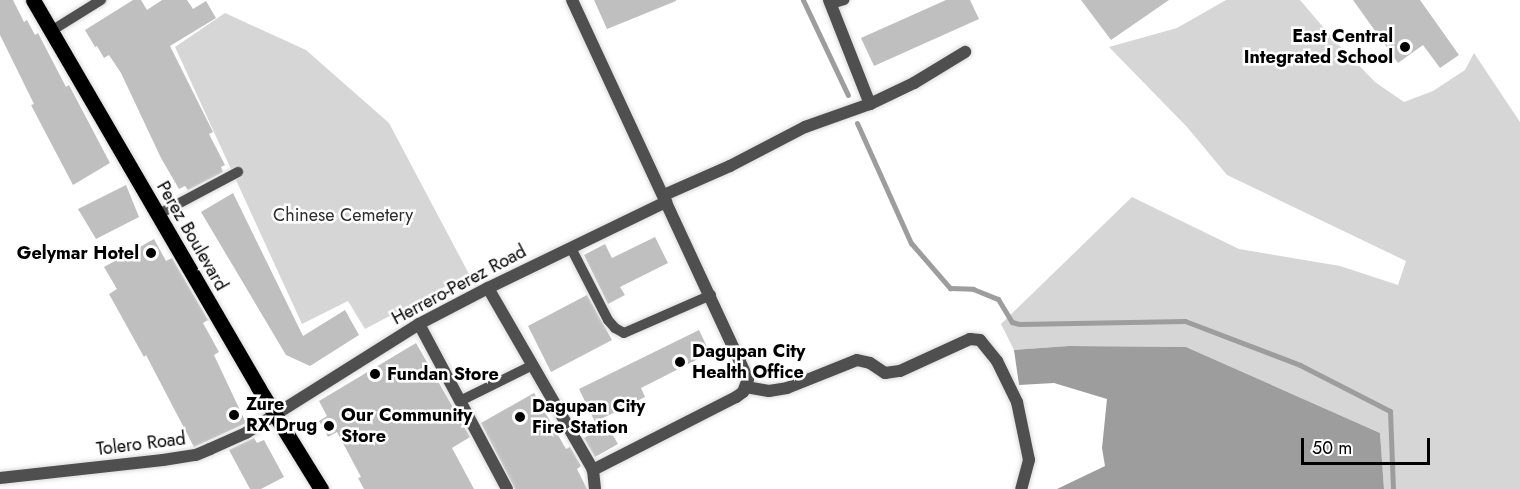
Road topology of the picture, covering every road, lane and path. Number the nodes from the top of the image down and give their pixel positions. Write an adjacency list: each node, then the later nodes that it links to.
1 (33, 0): 6 (main road, Perez Boulevard)
2 (101, 0): 6 (lane)
3 (572, 0): 10 (street)
4 (844, 0): 5 (lane)
5 (830, 2): 8 (street)
6 (51, 31): 11 (main road, Perez Boulevard)
7 (965, 52): 8 (street, Herrero-Perez Road)
8 (870, 104): 10 (street, Herrero-Perez Road)
9 (238, 172): 11 (lane)
10 (665, 198): 12 (street, Herrero-Perez Road); 14 (street)
11 (157, 215): 19 (main road, Perez Boulevard)
12 (571, 248): 13 (street, Herrero-Perez Road); 14 (lane)
13 (488, 288): 15 (street, Herrero-Perez Road); 16 (street)
14 (711, 295): 17 (street)
15 (419, 324): 18 (street); 19 (street, Herrero-Perez Road)
16 (533, 365): 18 (lane); 20 (street)
17 (746, 387): 20 (street); 25 (street)
18 (460, 401): 23 (street)
19 (276, 414): 21 (street, Tolero Road); 22 (main road, Perez Boulevard)
20 (593, 470): 24 (street)
21 (0, 478)
22 (321, 489)
23 (507, 489)
24 (595, 489)
25 (1021, 489)

